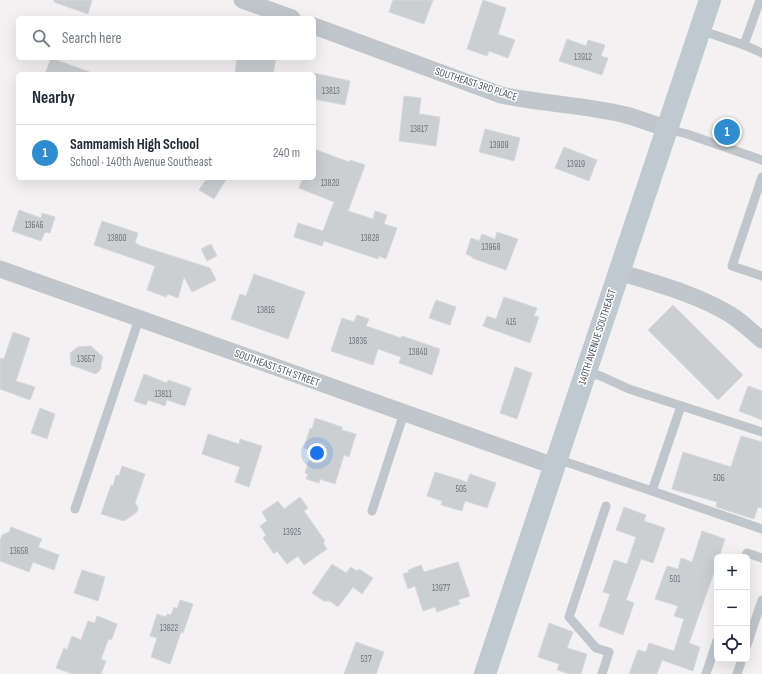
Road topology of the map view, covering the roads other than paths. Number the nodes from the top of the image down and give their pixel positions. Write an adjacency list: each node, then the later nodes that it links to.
1 (242, 0): 4 (street)
2 (710, 0): 6 (street, 140TH AVENUE SOUTHEAST)
3 (760, 0): 7 (lane)
4 (286, 16)
5 (316, 27): 9 (street, SOUTHEAST 3RD PLACE)
6 (700, 30): 7 (lane); 9 (street, 140TH AVENUE SOUTHEAST)
7 (744, 45): 8 (lane)
8 (762, 53)
9 (667, 129): 10 (lane); 13 (street, 140TH AVENUE SOUTHEAST)
10 (762, 160)
11 (762, 177): 14 (lane)
12 (0, 269): 15 (street, SOUTHEAST 5TH STREET)
13 (619, 272): 16 (street); 17 (street, 140TH AVENUE SOUTHEAST)
14 (762, 276)
15 (139, 319): 19 (street, SOUTHEAST 5TH STREET); 24 (lane)
16 (762, 340)
17 (586, 371): 18 (lane); 21 (street, 140TH AVENUE SOUTHEAST)
18 (681, 406): 20 (lane); 22 (lane)
19 (404, 413): 21 (street, SOUTHEAST 5TH STREET); 25 (lane)
20 (762, 432)
21 (555, 463): 22 (lane); 33 (street, 140TH AVENUE SOUTHEAST)
22 (652, 491): 26 (lane)
23 (606, 506): 34 (lane)
24 (75, 509)
25 (372, 511)
26 (762, 529)
27 (746, 554): 28 (lane)
28 (762, 558)
29 (762, 600): 30 (lane)
30 (750, 636)
31 (714, 650): 35 (lane)
32 (741, 662): 36 (lane)
33 (485, 674)
34 (602, 674)
35 (706, 674)
36 (737, 674)

